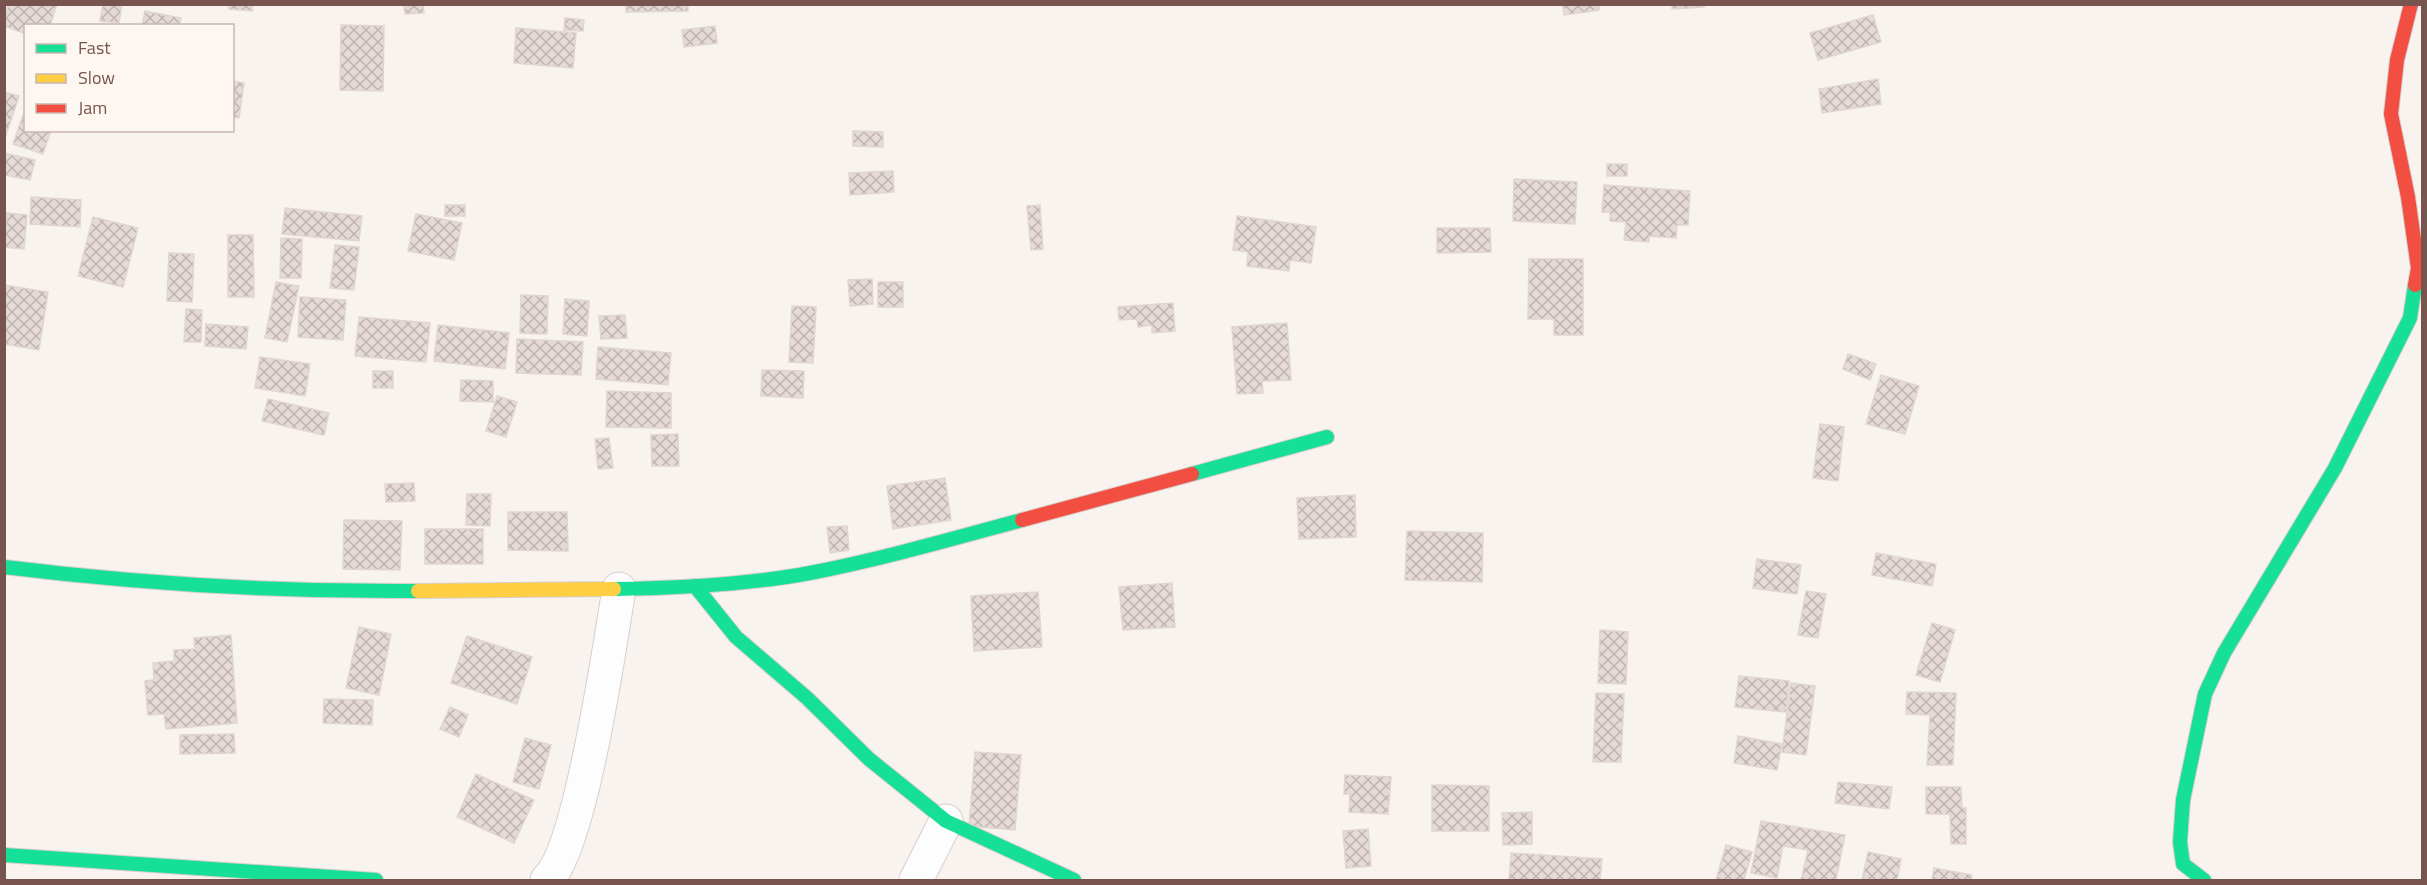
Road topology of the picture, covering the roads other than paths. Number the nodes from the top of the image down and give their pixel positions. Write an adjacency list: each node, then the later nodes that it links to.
1 (2411, 4): 12 (street)
2 (1327, 437): 4 (street)
3 (4, 567): 5 (street)
4 (695, 586): 5 (street); 6 (street)
5 (620, 590): 9 (street)
6 (946, 821): 10 (street); 11 (street)
7 (4, 855): 8 (street)
8 (376, 880)
9 (546, 880)
10 (916, 880)
11 (1074, 880)
12 (2204, 880)

